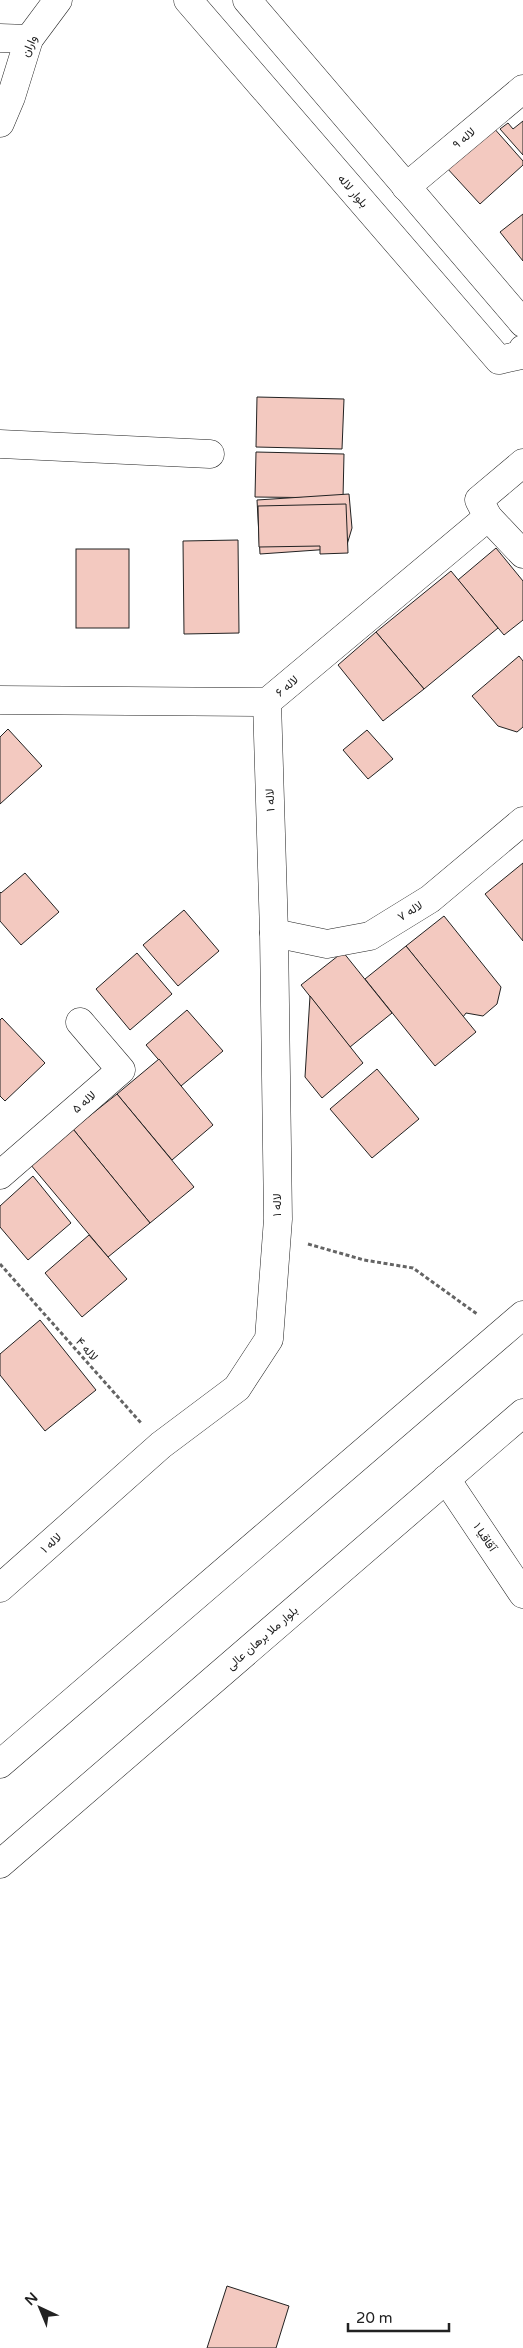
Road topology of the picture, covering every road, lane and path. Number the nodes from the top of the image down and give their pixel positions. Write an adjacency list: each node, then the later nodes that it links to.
1 (58, 0): 5 (street, واران)
2 (188, 0): 11 (street, بلوار لاله)
3 (248, 0): 9 (street)
4 (0, 38): 5 (street)
5 (29, 39): 7 (street, واران)
6 (523, 88): 9 (street, لاله ۹)
7 (6, 97): 8 (street, واران)
8 (0, 122)
9 (406, 186): 10 (street)
10 (523, 323)
11 (522, 353)
12 (0, 444): 13 (street)
13 (210, 454)
14 (523, 463): 15 (street)
15 (488, 518): 16 (street); 18 (street, لاله ۶)
16 (523, 556)
17 (0, 700): 18 (street, لاله ۶)
18 (267, 702): 20 (street, لاله ۱)
19 (523, 821): 20 (street, لاله ۷)
20 (274, 933): 23 (street, لاله ۱)
21 (80, 1022): 22 (street, لاله ۵)
22 (0, 1175)
23 (276, 1235): 26 (path); 28 (street, لاله ۱)
24 (0, 1264): 28 (path, لاله ۴)
25 (523, 1315): 32 (street)
26 (482, 1318)
27 (523, 1413): 29 (street, بلوار ملا برهان عالی)
28 (161, 1445): 30 (street, لاله ۱)
29 (446, 1480): 31 (street, آقاقیا ۱); 33 (street, بلوار ملا برهان عالی)
30 (0, 1588)
31 (523, 1594)
32 (0, 1764)
33 (0, 1864)

